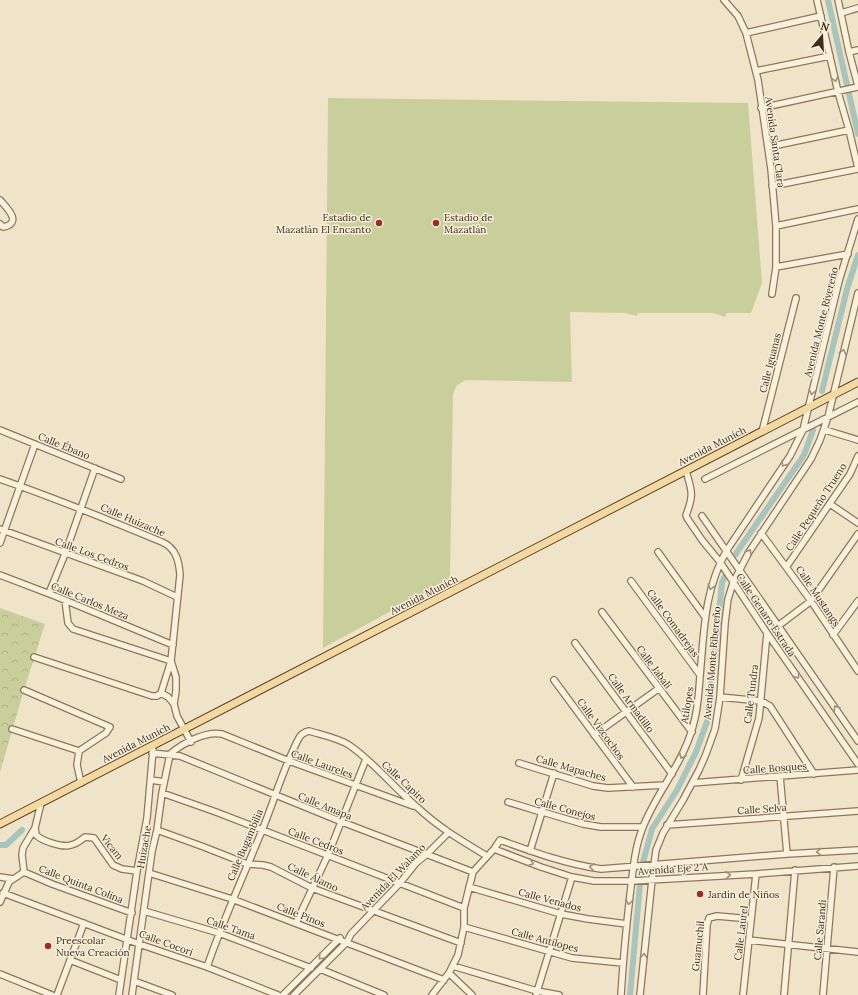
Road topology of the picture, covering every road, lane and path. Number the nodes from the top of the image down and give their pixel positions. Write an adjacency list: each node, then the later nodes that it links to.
1 (724, 0): 7 (street, Avenida Santa Clara)
2 (817, 0): 6 (street)
3 (838, 0): 5 (street)
4 (858, 8): 5 (street)
5 (841, 13): 9 (street)
6 (821, 16): 7 (street); 10 (street)
7 (746, 33): 11 (street, Avenida Santa Clara)
8 (858, 50): 9 (street)
9 (849, 52): 12 (street)
10 (830, 56): 11 (street); 13 (street, one-way to 13)
11 (756, 71): 14 (street, Avenida Santa Clara)
12 (858, 87): 13 (street)
13 (838, 92): 14 (street); 15 (street)
14 (761, 108): 16 (street, Avenida Santa Clara)
15 (849, 130): 16 (street); 17 (street)
16 (768, 147): 18 (street, Avenida Santa Clara)
17 (858, 169): 18 (street)
18 (772, 186): 23 (street, Avenida Santa Clara)
19 (0, 200): 22 (street)
20 (858, 209): 23 (street)
21 (858, 219): 24 (street, Avenida Monte Rivereño)
22 (1, 225)
23 (776, 226): 25 (street, Avenida Santa Clara)
24 (848, 254): 25 (street); 32 (street, Avenida Monte Rivereño, one-way to 32)
25 (776, 267): 27 (street, Avenida Santa Clara)
26 (858, 293): 30 (street, one-way to 26)
27 (772, 294)
28 (796, 298): 37 (street, Calle Iguanas)
29 (858, 382): 30 (main road, Avenida Munich)
30 (833, 396): 32 (main road, Avenida Munich); 33 (street)
31 (858, 402): 33 (street)
32 (808, 408): 35 (street, Avenida Monte Rivereño); 37 (main road, Avenida Munich)
33 (828, 417): 35 (street); 36 (street, Avenida Monte Ribereño)
34 (0, 430): 39 (street, Calle Ébano)
35 (803, 430): 45 (street); 55 (street, Atilopes, one-way to 55)
36 (825, 430): 38 (street); 52 (street, Avenida Monte Ribereño)
37 (762, 432): 42 (main road, Avenida Munich)
38 (858, 440)
39 (36, 444): 41 (street, Calle Ébano); 46 (street)
40 (858, 456): 47 (street, Calle Pequeño Trueno)
41 (95, 468): 44 (street, Calle Ébano); 48 (street)
42 (686, 471): 58 (street, Calle Genaro Estrada); 89 (main road, Avenida Munich)
43 (0, 479): 46 (street, Calle Huizache)
44 (121, 479)
45 (705, 479)
46 (20, 486): 48 (street, Calle Huizache); 51 (street)
47 (830, 504): 50 (street); 59 (street, Calle Pequeño Trueno)
48 (81, 509): 57 (street); 65 (street, Calle Huizache)
49 (702, 516): 55 (street, Calle Genaro Estrada)
50 (858, 523)
51 (2, 530): 54 (street); 57 (street, Calle Los Cedros)
52 (761, 533): 59 (street, Calle Mustangs); 60 (street, Avenida Monte Ribereño, one-way to 52)
53 (858, 534): 67 (street)
54 (0, 543)
55 (727, 550): 58 (street, Atilopes); 60 (street, Calle Genaro Estrada)
56 (658, 552): 70 (street)
57 (65, 554): 64 (street); 65 (street, Calle Los Cedros)
58 (720, 562): 63 (street, Calle Genaro Estrada); 70 (street, Atilopes, one-way to 70)
59 (786, 566): 67 (street, Calle Mustangs)
60 (739, 570): 63 (street, Avenida Monte Ribereño); 71 (street, Calle Genaro Estrada)
61 (0, 575): 64 (street, Calle Carlos Meza)
62 (631, 581): 79 (street, Calle Comadrejas)
63 (733, 583): 72 (street, Calle Genaro Estrada); 84 (street, Avenida Monte Ribereño)
64 (49, 593): 66 (street, Calle Carlos Meza)
65 (177, 597): 75 (street, Calle Huizache)
66 (65, 600): 75 (street, Calle Carlos Meza); 77 (street)
67 (811, 601): 71 (street); 73 (street, Calle Mustangs)
68 (858, 602): 73 (street)
69 (602, 612): 81 (street, Calle Jabalí)
70 (705, 617): 79 (street, Atilopes)
71 (778, 626): 93 (street, Calle Genaro Estrada, one-way to 71)
72 (767, 633): 85 (street, Calle Tundra); 102 (street, Calle Genaro Estrada, one-way to 102)
73 (834, 636): 78 (street, Calle Mustangs)
74 (575, 643): 87 (street, Calle Armadillo)
75 (173, 645): 77 (street, Calle Huizache)
76 (34, 657): 83 (street)
77 (171, 661): 83 (street); 86 (street, Calle Huizache)
78 (858, 671)
79 (700, 675): 91 (street, Atilopes)
80 (554, 680): 92 (street, Calle Vizcochos)
81 (658, 689): 87 (street); 91 (street, Calle Jabalí)
82 (24, 690): 96 (street)
83 (159, 694): 86 (street)
84 (720, 697): 85 (street); 112 (street, Avenida Monte Ribereño)
85 (761, 701): 106 (street); 109 (street, Calle Tundra)
86 (174, 704): 89 (street, Calle Huizache)
87 (627, 712): 92 (street); 105 (street, Calle Armadillo)
88 (12, 729): 96 (street)
89 (184, 730): 94 (street, Calle Huizache); 95 (main road, Avenida Munich)
90 (305, 732): 99 (street, Calle Capiro); 100 (street, Calle Bugambilia)
91 (692, 732): 105 (street, Atilopes, one-way to 105)
92 (594, 735): 115 (street, Calle Vizcochos)
93 (858, 740)
94 (191, 742): 98 (street); 100 (street, Calle Laureles)
95 (155, 745): 97 (street, Huizache); 111 (main road, Avenida Munich)
96 (79, 751): 111 (street)
97 (152, 753): 98 (street, Calle Amapa); 108 (street, Huizache)
98 (170, 754): 110 (street, Huizache); 117 (street, Calle Amapa)
99 (366, 759): 114 (street); 120 (street, Calle Capiro)
100 (289, 761): 114 (street, Calle Laureles); 117 (street, Calle Bugambilia)
101 (519, 763): 104 (street, Calle Mapaches)
102 (858, 764)
103 (858, 770): 106 (street, Calle Bosques)
104 (554, 773): 115 (street, Calle Mapaches); 122 (street)
105 (672, 774): 113 (street, Atilopes)
106 (814, 774): 107 (street, Calle Bosques)
107 (780, 776): 109 (street, Calle Bosques); 123 (street)
108 (151, 780): 110 (street); 124 (street, Huizache)
109 (741, 780): 112 (street, Calle Bosques)
110 (164, 782): 116 (street, Huizache)
111 (81, 783): 119 (main road, Avenida Munich)
112 (692, 783): 128 (street, Avenida Monte Ribereño)
113 (666, 785): 115 (street, Calle Mapaches); 129 (street, Atilopes)
114 (356, 786): 120 (street, Calle Laureles); 126 (street)
115 (633, 787)
116 (162, 793): 125 (street, Huizache); 132 (street, Calle Cedros)
117 (275, 796): 126 (street, Calle Amapa); 132 (street, Calle Bugambilia)
118 (508, 802): 122 (street, Calle Conejos)
119 (41, 803): 127 (main road, Avenida Munich); 130 (street)
120 (417, 808): 133 (street, Calle Capiro)
121 (858, 811): 123 (street, Calle Selva)
122 (541, 812): 129 (street, Calle Conejos); 136 (street)
123 (784, 816): 128 (street, Calle Selva); 137 (street)
124 (147, 818): 125 (street); 147 (street, Huizache)
125 (158, 821): 131 (street, Huizache)
126 (342, 822): 138 (street); 139 (street, Calle Amapa)
127 (0, 824)
128 (667, 825): 142 (street, Avenida Monte Ribereño)
129 (643, 827): 144 (street, Atilopes)
130 (35, 828): 147 (street, Vicam); 148 (street)
131 (157, 830): 141 (street, Calle Álamo); 150 (street, Huizache)
132 (262, 830): 138 (street, Calle Cedros); 141 (street, Calle Bugambilia)
133 (448, 833): 139 (street, Avenida El Walamo); 140 (street, Calle Capiro)
134 (494, 849): 136 (street, Avenida Eje 2 A); 140 (street); 153 (street, Avenida Eje 2 A, one-way to 153)
135 (858, 850): 137 (street, Avenida Eje 2 A, one-way to 137)
136 (530, 851): 144 (street, Avenida Eje 2 A, one-way to 136)
137 (787, 854): 142 (street, Avenida Eje 2 A)
138 (328, 855): 157 (street, Calle Cedros); 159 (street)
139 (426, 855): 149 (street, Calle Amapa); 157 (street, Avenida El Walamo)
140 (487, 856): 149 (street)
141 (247, 864): 159 (street, Calle Álamo); 161 (street, Calle Bugambilia)
142 (654, 865): 144 (street, Avenida Eje 2 A); 155 (street, Avenida Monte Ribereño)
143 (858, 866): 145 (street, Avenida Eje 2 A)
144 (634, 867): 156 (street, Atilopes)
145 (834, 867): 146 (street, Avenida Eje 2 A); 182 (street, Calle Sarandí)
146 (795, 870): 151 (street, Avenida Eje 2 A); 181 (street)
147 (137, 871): 166 (street, Huizache)
148 (24, 872): 154 (street); 166 (street, Calle Quinta Colina)
149 (473, 872): 158 (street)
150 (149, 873): 161 (street, Calle Pinos); 164 (street, Huizache)
151 (756, 874): 155 (street, Avenida Eje 2 A, one-way to 151); 168 (street, Calle Laurel)
152 (0, 877): 154 (street)
153 (572, 877): 156 (street, Avenida Eje 2 A); 167 (street)
154 (13, 879): 160 (street)
155 (652, 880): 156 (street, Avenida Eje 2 A); 210 (street, Avenida Monte Ribereño, one-way to 155)
156 (632, 881): 171 (street, Atilopes, one-way to 171)
157 (400, 883): 163 (street, Calle Cedros); 165 (street, Avenida El Walamo)
158 (469, 887): 163 (street); 167 (street, Calle Venados)
159 (312, 888): 165 (street, Calle Álamo); 170 (street)
160 (3, 893): 162 (street); 169 (street, Calle Cocori)
161 (232, 899): 170 (street, Calle Pinos); 173 (street, Calle Bugambilia)
162 (0, 902)
163 (464, 908): 172 (street)
164 (144, 910): 173 (street, Calle Tama); 180 (street, Huizache)
165 (373, 911): 174 (street, Avenida El Walamo); 179 (street, Calle Álamo)
166 (132, 913): 175 (street, Huizache)
167 (562, 914): 171 (street, Calle Venados); 183 (street)
168 (751, 919): 177 (street, Calle Laurel); 211 (street, Guamuchil)
169 (84, 923): 175 (street, Calle Cocori); 185 (street)
170 (296, 923): 176 (street, Calle Pinos)
171 (627, 924): 186 (street, Atilopes)
172 (464, 927): 179 (street); 183 (street, Calle Antilopes)
173 (219, 933): 188 (street, Calle Bugambilia); 189 (street, Calle Tama)
174 (351, 934): 176 (street, Avenida El Walamo); 178 (street, Avenida El Walamo)
175 (128, 939): 180 (street, Calle Cocori); 193 (street, Huizache)
176 (338, 939): 178 (street, Calle Pinos); 189 (street, Avenida El Walamo, one-way to 189)
177 (749, 940): 181 (street); 212 (street, Calle Laurel)
178 (347, 942): 190 (street, Avenida El Walamo); 194 (street, Calle Pinos)
179 (461, 943): 187 (street)
180 (139, 944): 188 (street, Calle Cocori); 195 (street, Huizache)
181 (788, 944): 182 (street); 213 (street)
182 (827, 948): 184 (street); 214 (street, Calle Sarandí)
183 (550, 951): 186 (street, Calle Antilopes); 196 (street)
184 (858, 952)
185 (70, 960): 193 (street); 198 (street)
186 (623, 964): 209 (street, Atilopes)
187 (453, 966): 191 (street); 196 (street)
188 (207, 967): 202 (street, Calle Cocori)
189 (311, 968): 203 (street, Avenida El Walamo)
190 (320, 969): 204 (street, Avenida El Walamo); 205 (street)
191 (449, 973): 194 (street); 207 (street)
192 (0, 974): 197 (street)
193 (121, 980): 199 (street, Huizache)
194 (444, 980): 206 (street)
195 (134, 982): 200 (street, Huizache); 201 (street)
196 (537, 993): 208 (street)
197 (52, 995)
198 (57, 995)
199 (119, 995)
200 (132, 995)
201 (172, 995)
202 (278, 995)
203 (283, 995)
204 (294, 995)
205 (384, 995)
206 (432, 995)
207 (472, 995)
208 (559, 995)
209 (621, 995)
210 (640, 995)
211 (702, 995)
212 (743, 995)
213 (784, 995)
214 (824, 995)

